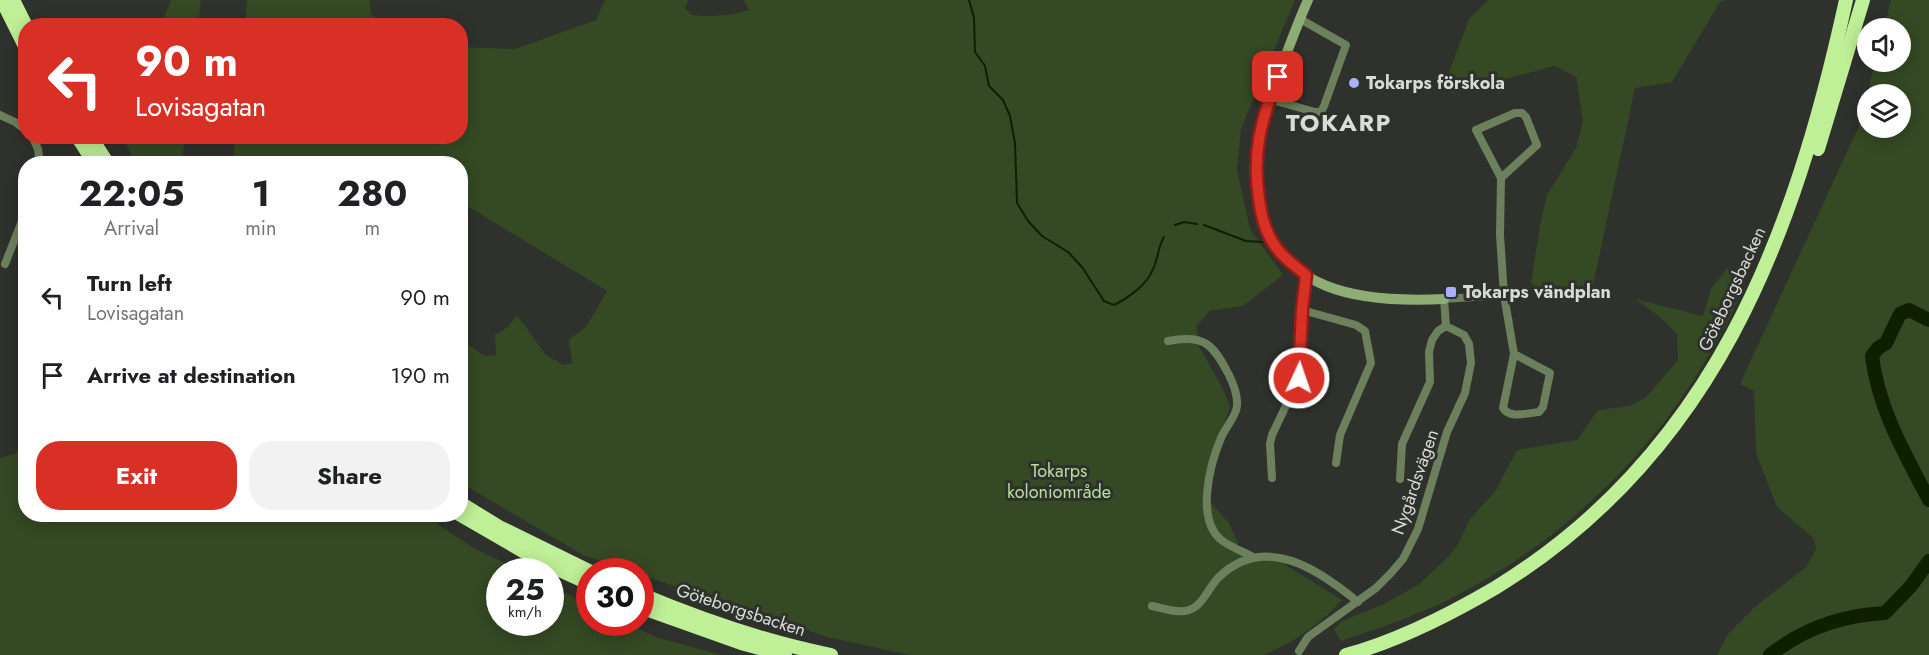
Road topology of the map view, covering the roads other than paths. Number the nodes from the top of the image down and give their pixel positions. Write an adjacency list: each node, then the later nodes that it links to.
1 (2, 0): 8 (highway)
2 (13, 0): 6 (highway)
3 (1308, 0): 7 (street)
4 (1863, 0): 38 (highway, Göteborgsbacken)
5 (1844, 5): 37 (highway, Göteborgsbacken)
6 (22, 18)
7 (1300, 19): 9 (street); 9 (street)
8 (18, 32)
9 (1269, 99): 15 (street)
10 (0, 115): 11 (street)
11 (18, 124)
12 (1501, 178): 12 (street); 16 (street)
13 (18, 231): 14 (street)
14 (5, 264)
15 (1306, 275): 17 (street); 18 (street)
16 (1504, 295): 17 (street); 21 (street)
17 (1444, 299): 19 (street)
18 (1302, 310): 22 (street); 23 (street)
19 (1446, 326): 24 (street, Nygårdsvägen); 31 (street, Nygårdsvägen)
20 (1168, 341): 27 (street)
21 (1514, 354): 21 (street)
22 (1336, 463)
23 (1272, 478)
24 (1400, 479)
25 (468, 507): 28 (highway)
26 (468, 519): 29 (highway)
27 (1253, 556): 31 (street); 32 (street)
28 (576, 565)
29 (576, 578)
30 (654, 600): 36 (highway, Göteborgsbacken)
31 (1358, 602): 34 (street, Nygårdsvägen)
32 (1152, 606)
33 (654, 612): 35 (highway, Göteborgsbacken)
34 (1299, 651)
35 (785, 655)
36 (831, 655)
37 (1346, 655)
38 (1373, 655)

